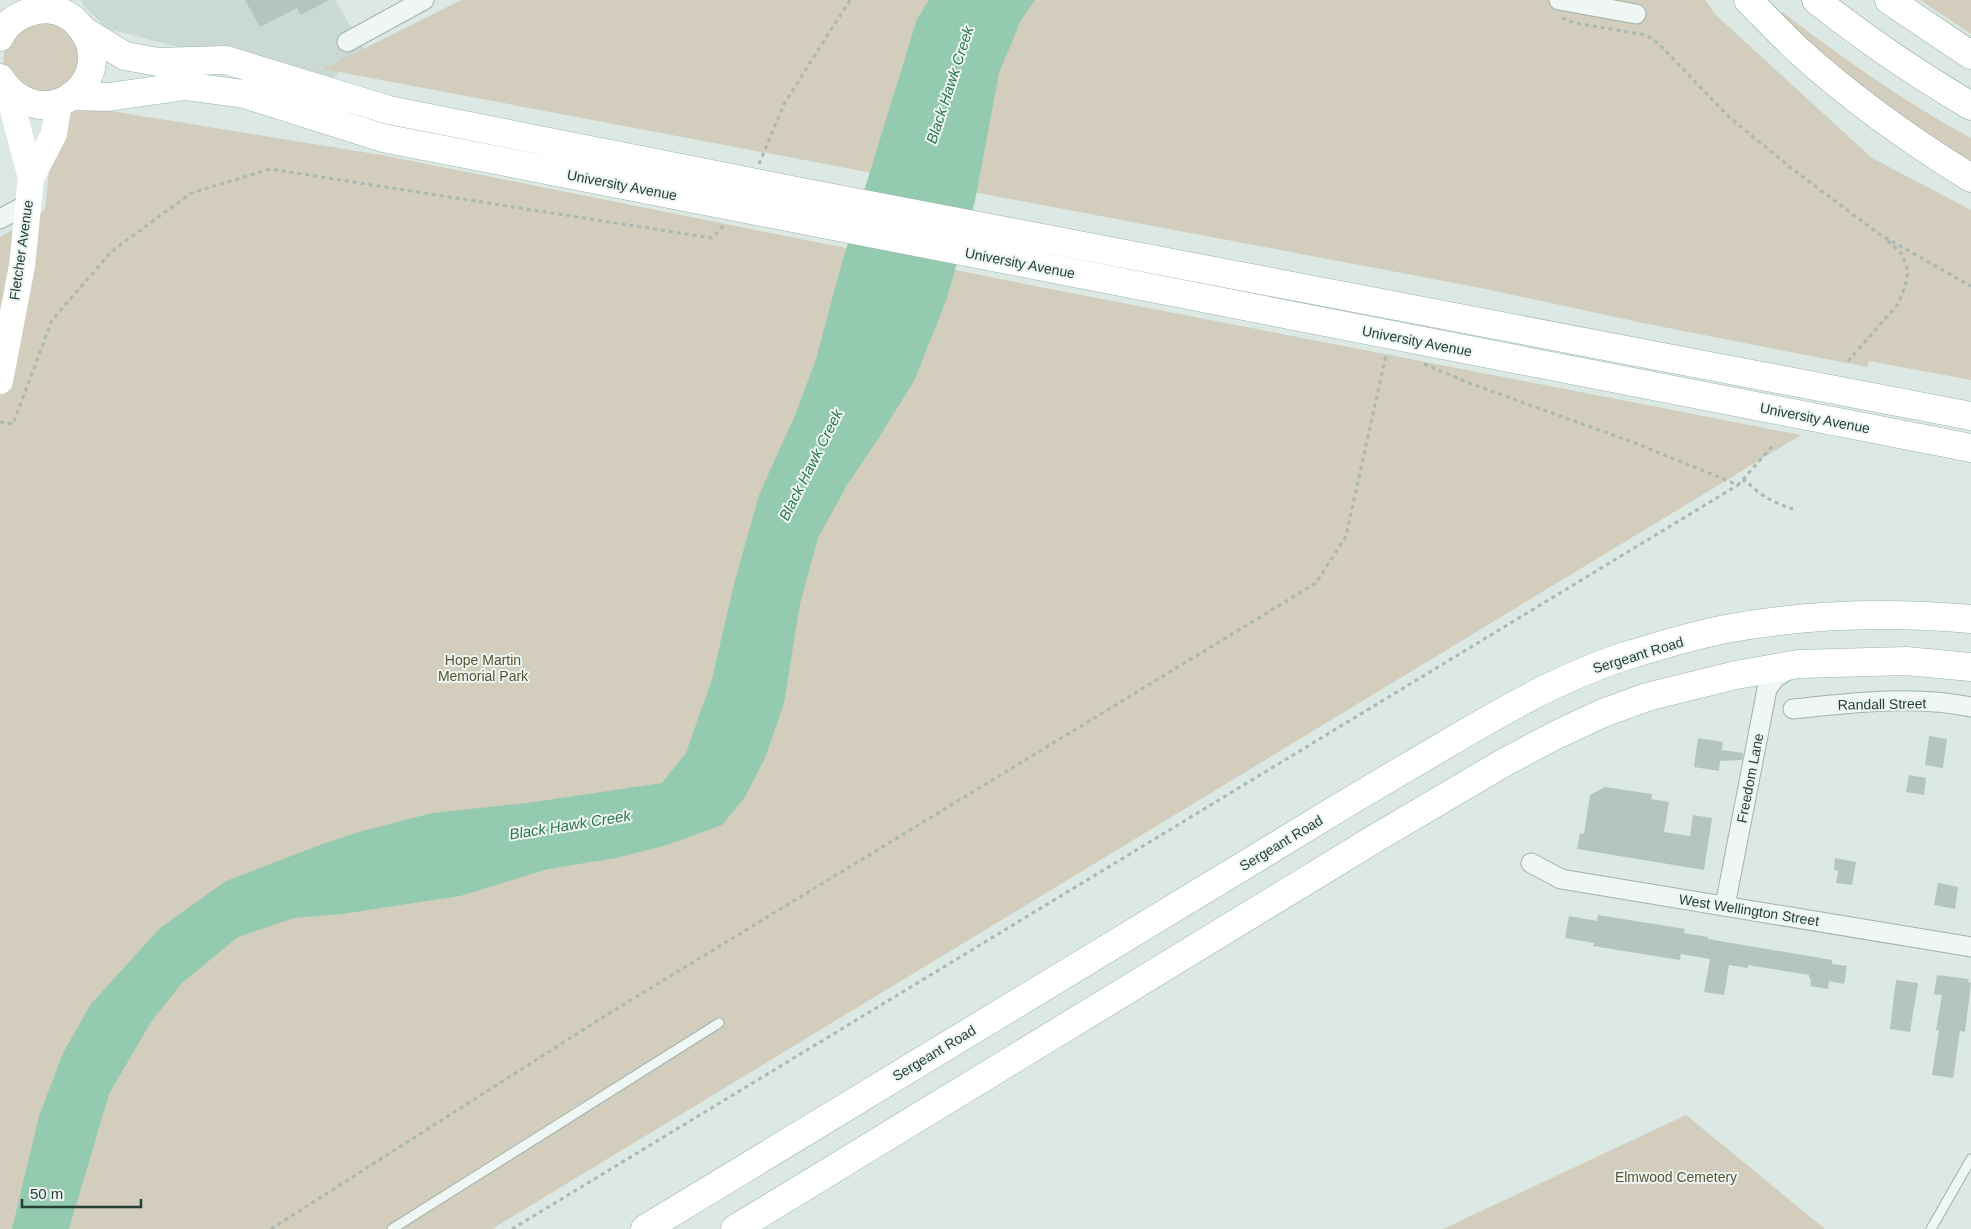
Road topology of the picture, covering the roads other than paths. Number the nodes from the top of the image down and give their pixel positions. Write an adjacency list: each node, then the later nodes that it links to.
1 (424, 0): 9 (street)
2 (1748, 0): 15 (main road)
3 (1816, 0): 13 (main road)
4 (1889, 0): 10 (main road)
5 (1559, 7): 6 (street)
6 (1636, 14)
7 (76, 16): 8 (main road, University Avenue); 12 (main road); 19 (main road, University Avenue)
8 (13, 18)
9 (347, 42)
10 (1971, 55)
11 (4, 84): 12 (main road, University Avenue); 14 (main road, Fletcher Avenue)
12 (65, 99): 14 (main road, Fletcher Avenue); 20 (main road, University Avenue)
13 (1971, 106)
14 (30, 178): 16 (main road, Fletcher Avenue)
15 (1971, 178)
16 (28, 204): 17 (street); 18 (main road, Fletcher Avenue)
17 (0, 219)
18 (0, 381)
19 (1971, 416)
20 (1971, 448)
21 (1971, 620): 32 (main road, Sergeant Road)
22 (1798, 664): 23 (main road); 27 (street, Freedom Lane); 33 (main road)
23 (1971, 667)
24 (1971, 707): 25 (street, Randall Street)
25 (1793, 709)
26 (1531, 863): 27 (street, West Wellington Street)
27 (1725, 906): 28 (street, West Wellington Street)
28 (1971, 947)
29 (719, 1023): 31 (lane)
30 (1971, 1159): 34 (lane)
31 (392, 1229)
32 (645, 1229)
33 (735, 1229)
34 (1931, 1229)

